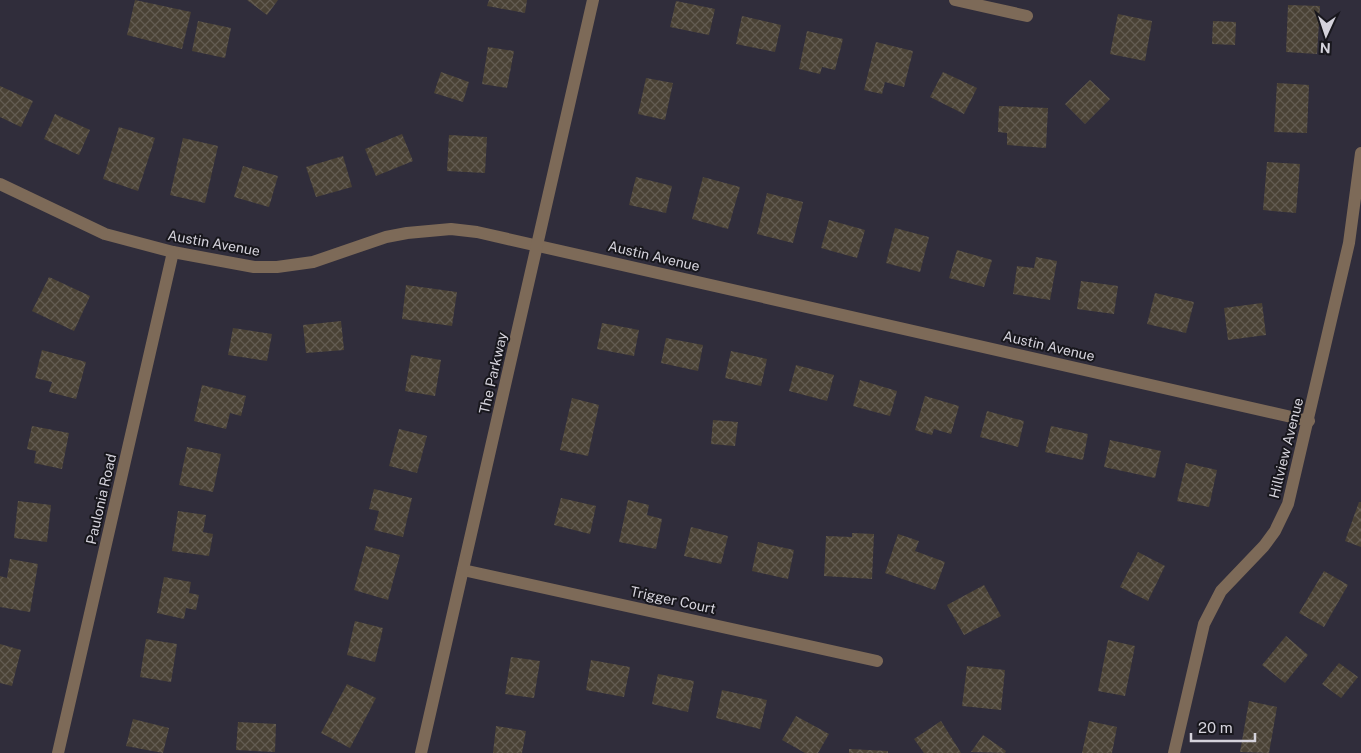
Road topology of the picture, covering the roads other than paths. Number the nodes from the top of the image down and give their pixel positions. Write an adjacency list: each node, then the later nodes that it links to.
1 (593, 0): 6 (street, The Parkway)
2 (955, 0): 3 (street)
3 (1027, 16)
4 (1361, 153): 8 (street, Hillview Avenue)
5 (0, 184): 7 (street, Austin Avenue)
6 (537, 245): 7 (street, Austin Avenue); 8 (street, Austin Avenue); 9 (street, The Parkway)
7 (173, 252): 11 (street, Paulonia Road)
8 (1309, 421): 13 (street, Hillview Avenue)
9 (463, 570): 10 (street, Trigger Court); 12 (street, The Parkway)
10 (877, 661)
11 (58, 753)
12 (421, 753)
13 (1174, 753)

